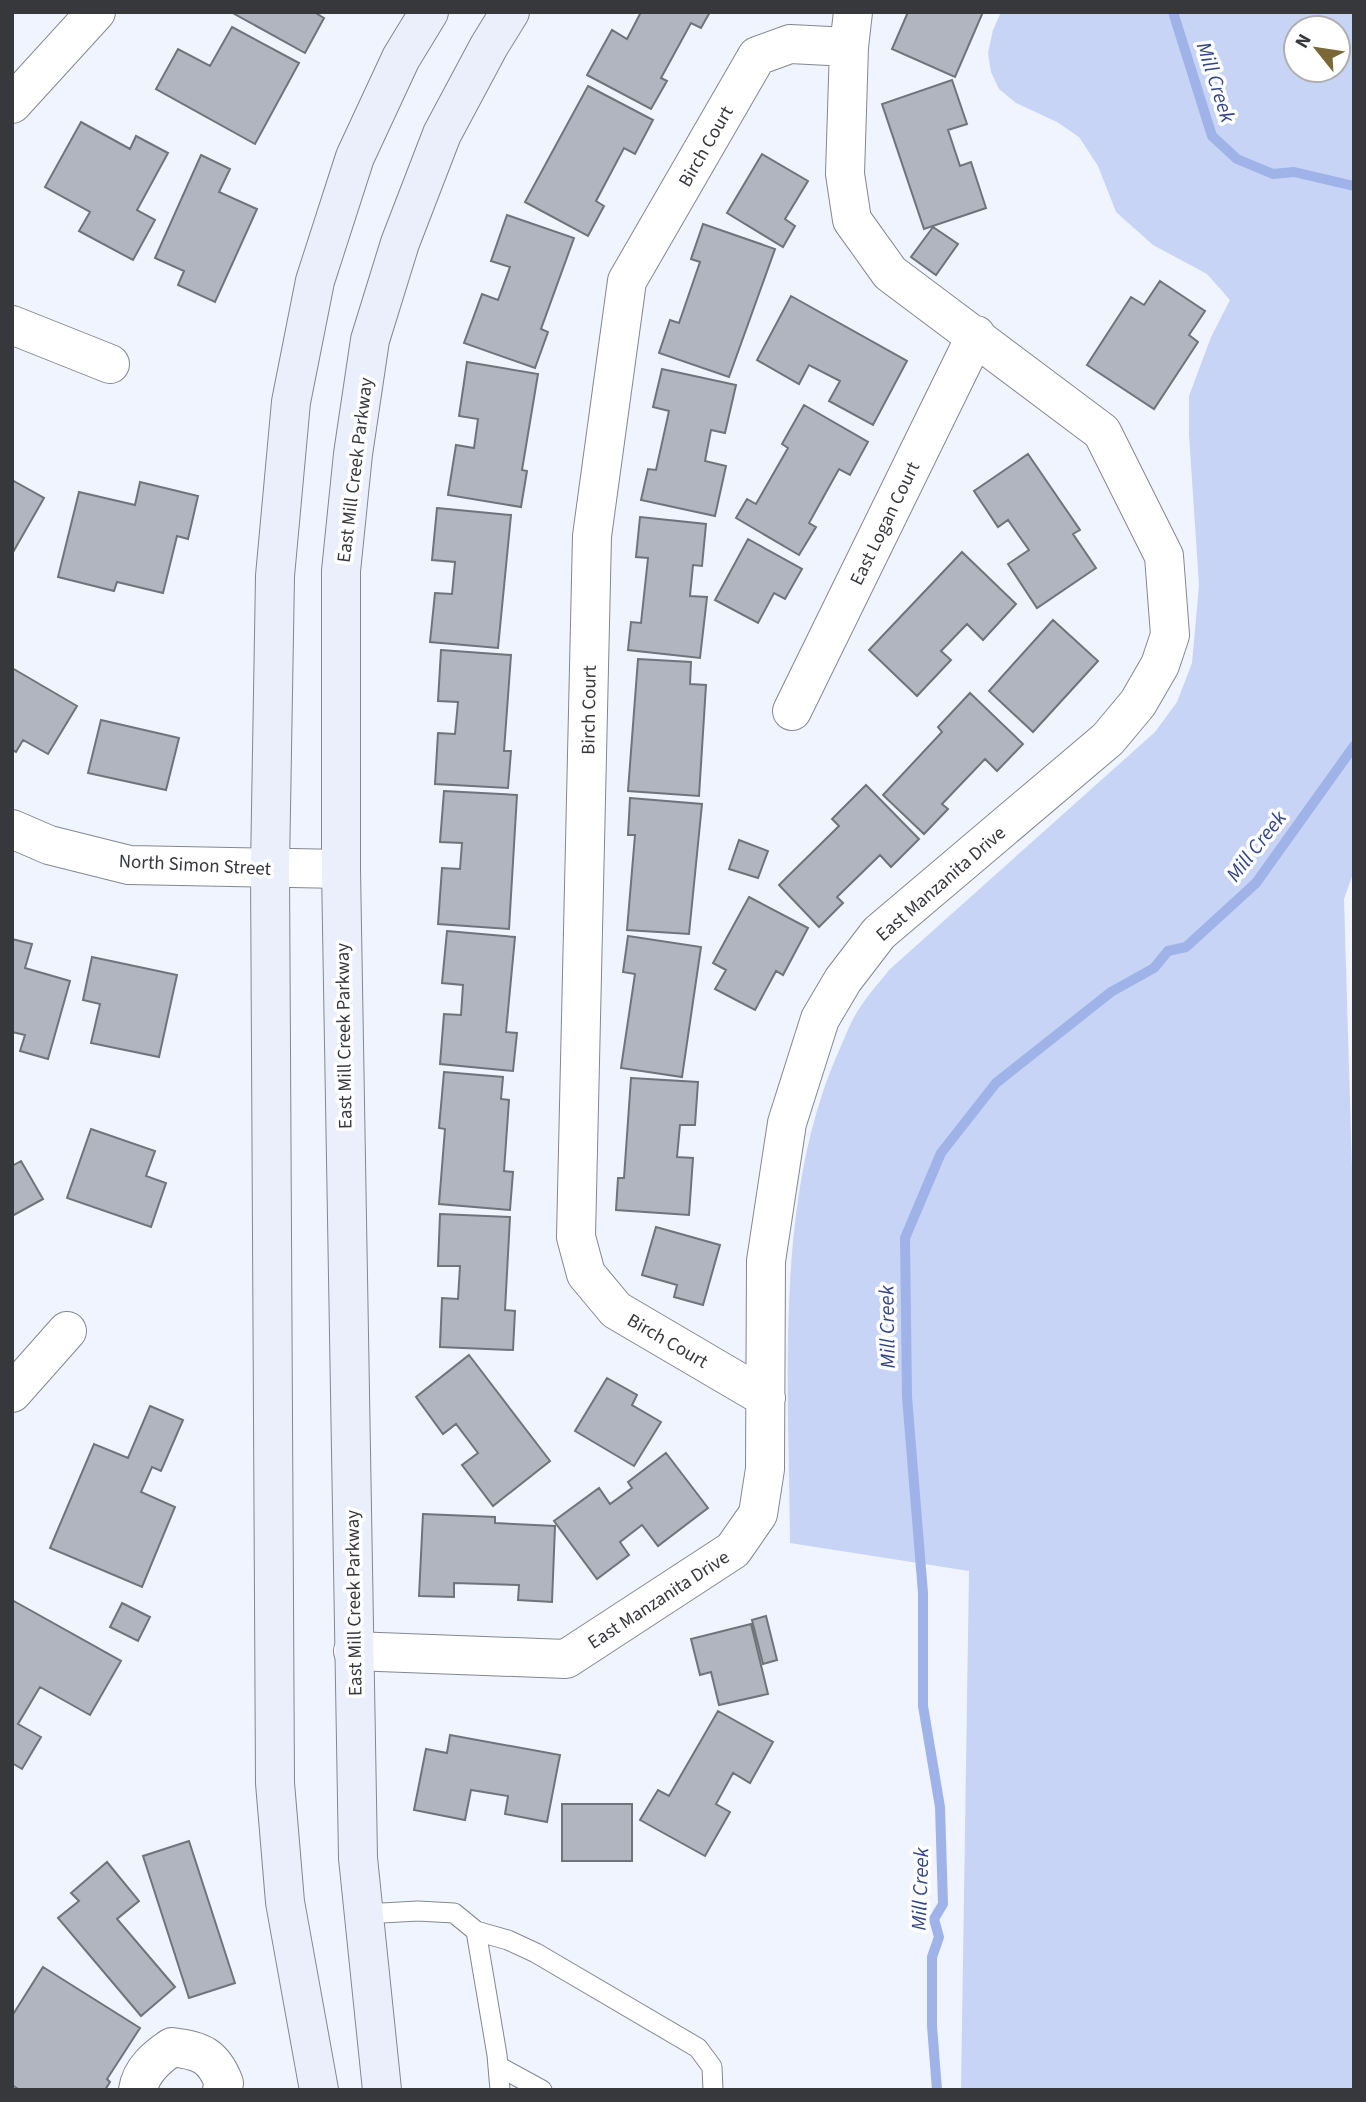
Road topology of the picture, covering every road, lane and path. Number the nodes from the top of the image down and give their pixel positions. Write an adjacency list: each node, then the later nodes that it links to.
1 (96, 12): 5 (street)
2 (429, 12): 11 (street)
3 (510, 12): 12 (street, East Mill Creek Parkway)
4 (851, 30): 7 (street, East Manzanita Drive); 15 (street, Birch Court)
5 (12, 104)
6 (12, 324): 8 (street)
7 (976, 335): 9 (street, East Logan Court); 15 (street, East Manzanita Drive)
8 (110, 364)
9 (792, 710)
10 (12, 829): 11 (street, North Simon Street)
11 (270, 868): 12 (street, North Simon Street); 22 (street)
12 (341, 869): 16 (street, East Mill Creek Parkway)
13 (67, 1331): 14 (street)
14 (12, 1393)
15 (766, 1398): 16 (street, East Manzanita Drive)
16 (353, 1651): 17 (street, East Mill Creek Parkway)
17 (364, 1914): 18 (lane); 23 (street, East Mill Creek Parkway)
18 (476, 1931): 19 (lane); 26 (lane)
19 (498, 2066): 24 (lane); 25 (lane)
20 (138, 2090): 21 (street)
21 (222, 2090)
22 (319, 2090)
23 (382, 2090)
24 (500, 2090)
25 (542, 2090)
26 (713, 2090)

